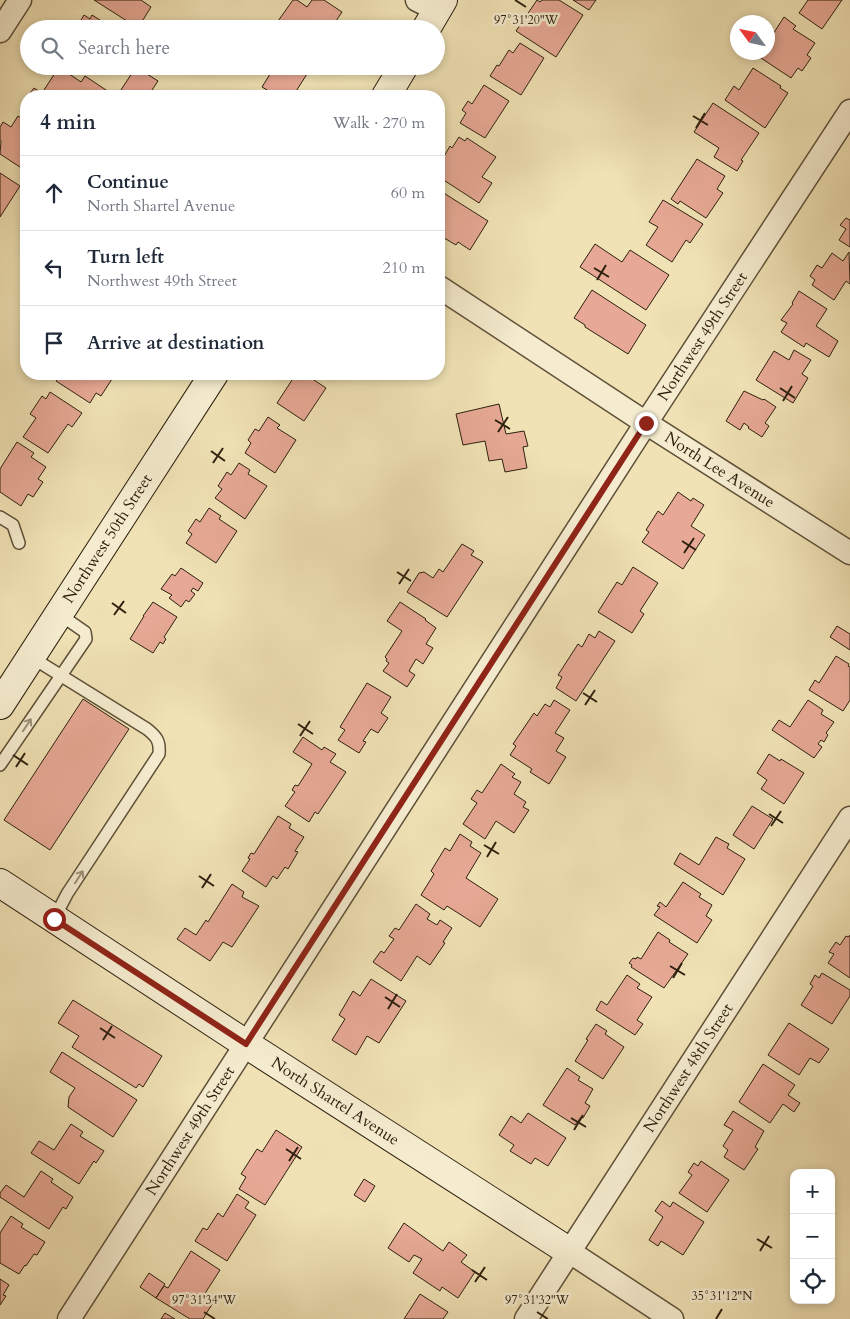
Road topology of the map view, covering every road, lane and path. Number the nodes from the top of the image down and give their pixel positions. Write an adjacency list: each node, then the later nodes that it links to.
1 (20, 0): 2 (street)
2 (0, 32)
3 (399, 75): 4 (street)
4 (390, 90)
5 (850, 111): 8 (street, Northwest 49th Street)
6 (445, 291): 8 (street, North Lee Avenue)
7 (210, 380): 12 (street, Northwest 50th Street)
8 (646, 423): 11 (street, North Lee Avenue); 20 (street, Northwest 49th Street)
9 (0, 517): 10 (lane)
10 (19, 543)
11 (850, 553)
12 (59, 614): 13 (street, Northwest 50th Street); 14 (lane)
13 (31, 657): 14 (lane); 15 (street, Northwest 50th Street)
14 (62, 676): 16 (lane, one-way to 14); 19 (lane, one-way to 14)
15 (0, 705)
16 (0, 765)
17 (850, 818): 21 (street, Northwest 48th Street)
18 (0, 883): 19 (street, North Shartel Avenue)
19 (54, 919): 20 (street, North Shartel Avenue)
20 (246, 1044): 21 (street, North Shartel Avenue); 22 (street, Northwest 49th Street)
21 (570, 1252): 23 (street, Northwest 48th Street); 24 (street, North Shartel Avenue)
22 (68, 1319)
23 (526, 1319)
24 (672, 1319)

